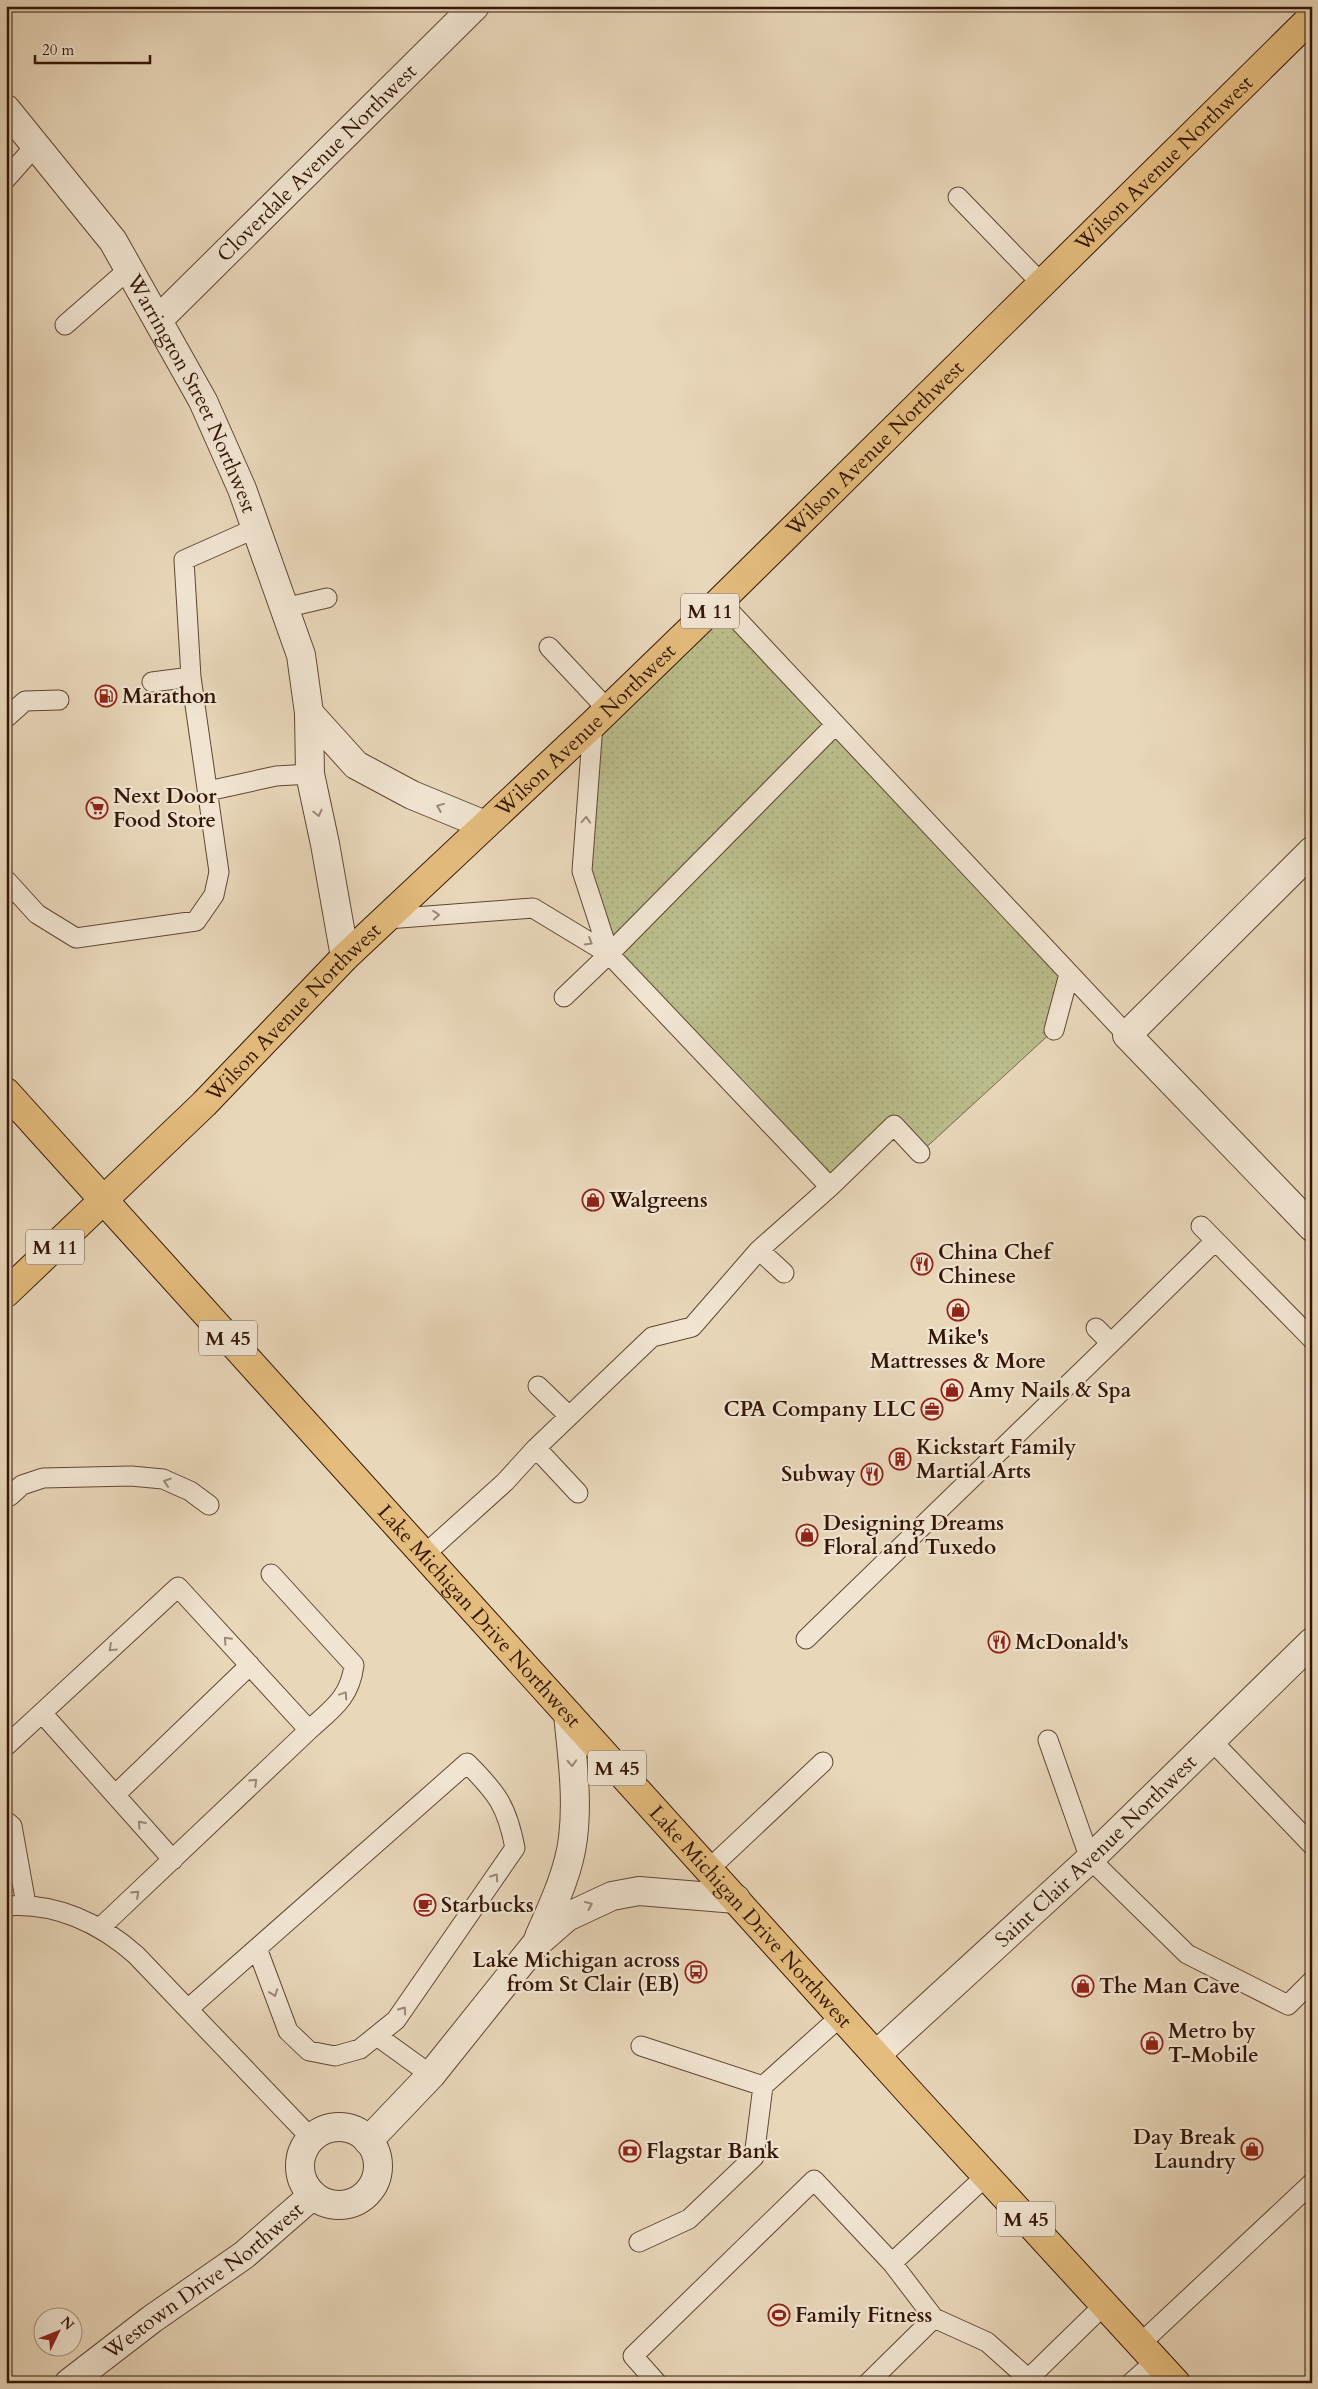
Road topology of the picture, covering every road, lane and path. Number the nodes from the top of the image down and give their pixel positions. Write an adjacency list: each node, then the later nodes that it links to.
1 (475, 6): 9 (street, Cloverdale Avenue Northwest)
2 (1312, 17): 8 (main road, Wilson Avenue Northwest / M 11)
3 (6, 109): 4 (street, Warrington Street Northwest)
4 (36, 145): 5 (lane); 7 (street, Warrington Street Northwest)
5 (6, 179)
6 (958, 197): 8 (lane)
7 (129, 269): 9 (street, Warrington Street Northwest); 10 (lane)
8 (1042, 284): 13 (main road, Wilson Avenue Northwest / M 11)
9 (158, 319): 11 (street, Warrington Street Northwest)
10 (65, 325)
11 (256, 528): 14 (street, Warrington Street Northwest); 16 (lane)
12 (327, 598): 14 (lane)
13 (720, 602): 20 (main road, Wilson Avenue Northwest / M 11); 22 (lane)
14 (284, 608): 19 (street, Warrington Street Northwest)
15 (549, 646): 20 (lane)
16 (191, 677): 17 (lane); 24 (lane)
17 (152, 682)
18 (59, 700): 21 (lane)
19 (309, 713): 23 (street, Warrington Street Northwest); 25 (street, one-way to 19)
20 (601, 717): 25 (main road, Wilson Avenue Northwest / M 11); 29 (lane, one-way to 20)
21 (6, 718)
22 (835, 725): 29 (lane); 31 (lane)
23 (310, 774): 24 (lane); 30 (street, Warrington Street Northwest, one-way to 30)
24 (208, 791): 27 (lane)
25 (485, 825): 28 (main road, Wilson Avenue Northwest / M 11)
26 (1312, 851): 34 (street)
27 (6, 880)
28 (387, 919): 29 (lane, one-way to 29); 30 (main road, Wilson Avenue Northwest / M 11)
29 (609, 954): 32 (lane); 37 (lane)
30 (345, 957): 38 (main road, Wilson Avenue Northwest / M 11)
31 (1069, 974): 33 (lane); 34 (lane)
32 (564, 997)
33 (1054, 1030)
34 (1127, 1035): 40 (street)
35 (6, 1092): 38 (main road, Lake Michigan Drive Northwest / M 45)
36 (920, 1152): 37 (lane)
37 (830, 1187): 42 (lane)
38 (104, 1201): 44 (main road, Wilson Avenue Northwest / M 11); 54 (main road, Lake Michigan Drive Northwest / M 45)
39 (1201, 1226): 41 (lane)
40 (1312, 1226)
41 (1215, 1240): 46 (lane); 47 (lane)
42 (759, 1250): 43 (lane); 49 (lane)
43 (784, 1273)
44 (6, 1293)
45 (1096, 1328): 47 (lane)
46 (1312, 1339)
47 (1111, 1343): 56 (lane)
48 (538, 1386): 49 (lane)
49 (569, 1416): 50 (lane)
50 (536, 1448): 51 (lane); 54 (lane)
51 (578, 1493)
52 (10, 1496): 53 (lane, one-way to 52)
53 (209, 1505)
54 (424, 1555): 60 (main road, Lake Michigan Drive Northwest / M 45)
55 (270, 1574): 61 (lane, one-way to 55)
56 (806, 1638)
57 (1312, 1642): 63 (street, Saint Clair Avenue Northwest)
58 (250, 1665): 59 (lane, one-way to 59); 61 (lane); 66 (lane)
59 (42, 1713): 64 (lane); 66 (lane)
60 (568, 1714): 71 (main road, Lake Michigan Drive Northwest / M 45); 76 (street, one-way to 76)
61 (309, 1730): 70 (lane, one-way to 61)
62 (1048, 1740): 69 (lane)
63 (1212, 1740): 68 (lane); 69 (street, Saint Clair Avenue Northwest)
64 (6, 1746)
65 (823, 1762): 71 (lane)
66 (115, 1794): 70 (lane, one-way to 66)
67 (6, 1821): 73 (lane)
68 (1312, 1845)
69 (1090, 1859): 78 (lane); 83 (street, Saint Clair Avenue Northwest)
70 (174, 1860): 75 (lane, one-way to 70)
71 (709, 1869): 72 (main road, Lake Michigan Drive Northwest / M 45)
72 (736, 1899): 76 (street, one-way to 72); 80 (main road, Lake Michigan Drive Northwest / M 45)
73 (26, 1904): 74 (lane); 75 (lane)
74 (6, 1906)
75 (101, 1927): 79 (lane)
76 (536, 1944): 84 (street)
77 (257, 1948): 79 (lane); 81 (lane, one-way to 81); 81 (lane, one-way to 77)
78 (1312, 1981)
79 (188, 2009): 86 (lane)
80 (841, 2016): 83 (main road, Lake Michigan Drive Northwest / M 45); 85 (lane)
81 (377, 2036): 84 (lane)
82 (641, 2046): 85 (lane)
83 (876, 2055): 88 (main road, Lake Michigan Drive Northwest / M 45)
84 (431, 2075): 87 (street)
85 (763, 2086): 91 (lane)
86 (311, 2138): 87 (street); 90 (street, Westown Drive Northwest)
87 (368, 2141): 90 (street, Westown Drive Northwest)
88 (986, 2176): 92 (lane); 93 (main road, Lake Michigan Drive Northwest / M 45)
89 (1312, 2183): 95 (lane)
90 (313, 2195): 96 (street, Westown Drive Northwest)
91 (639, 2242)
92 (892, 2262): 94 (lane); 98 (lane)
93 (1104, 2305): 95 (main road, Lake Michigan Drive Northwest / M 45); 97 (lane)
94 (934, 2318): 97 (lane); 99 (lane)
95 (1148, 2352): 100 (lane); 101 (main road, Lake Michigan Drive Northwest / M 45)
96 (84, 2378)
97 (1028, 2381)
98 (657, 2383)
99 (868, 2383)
100 (1131, 2383)
101 (1176, 2383)

